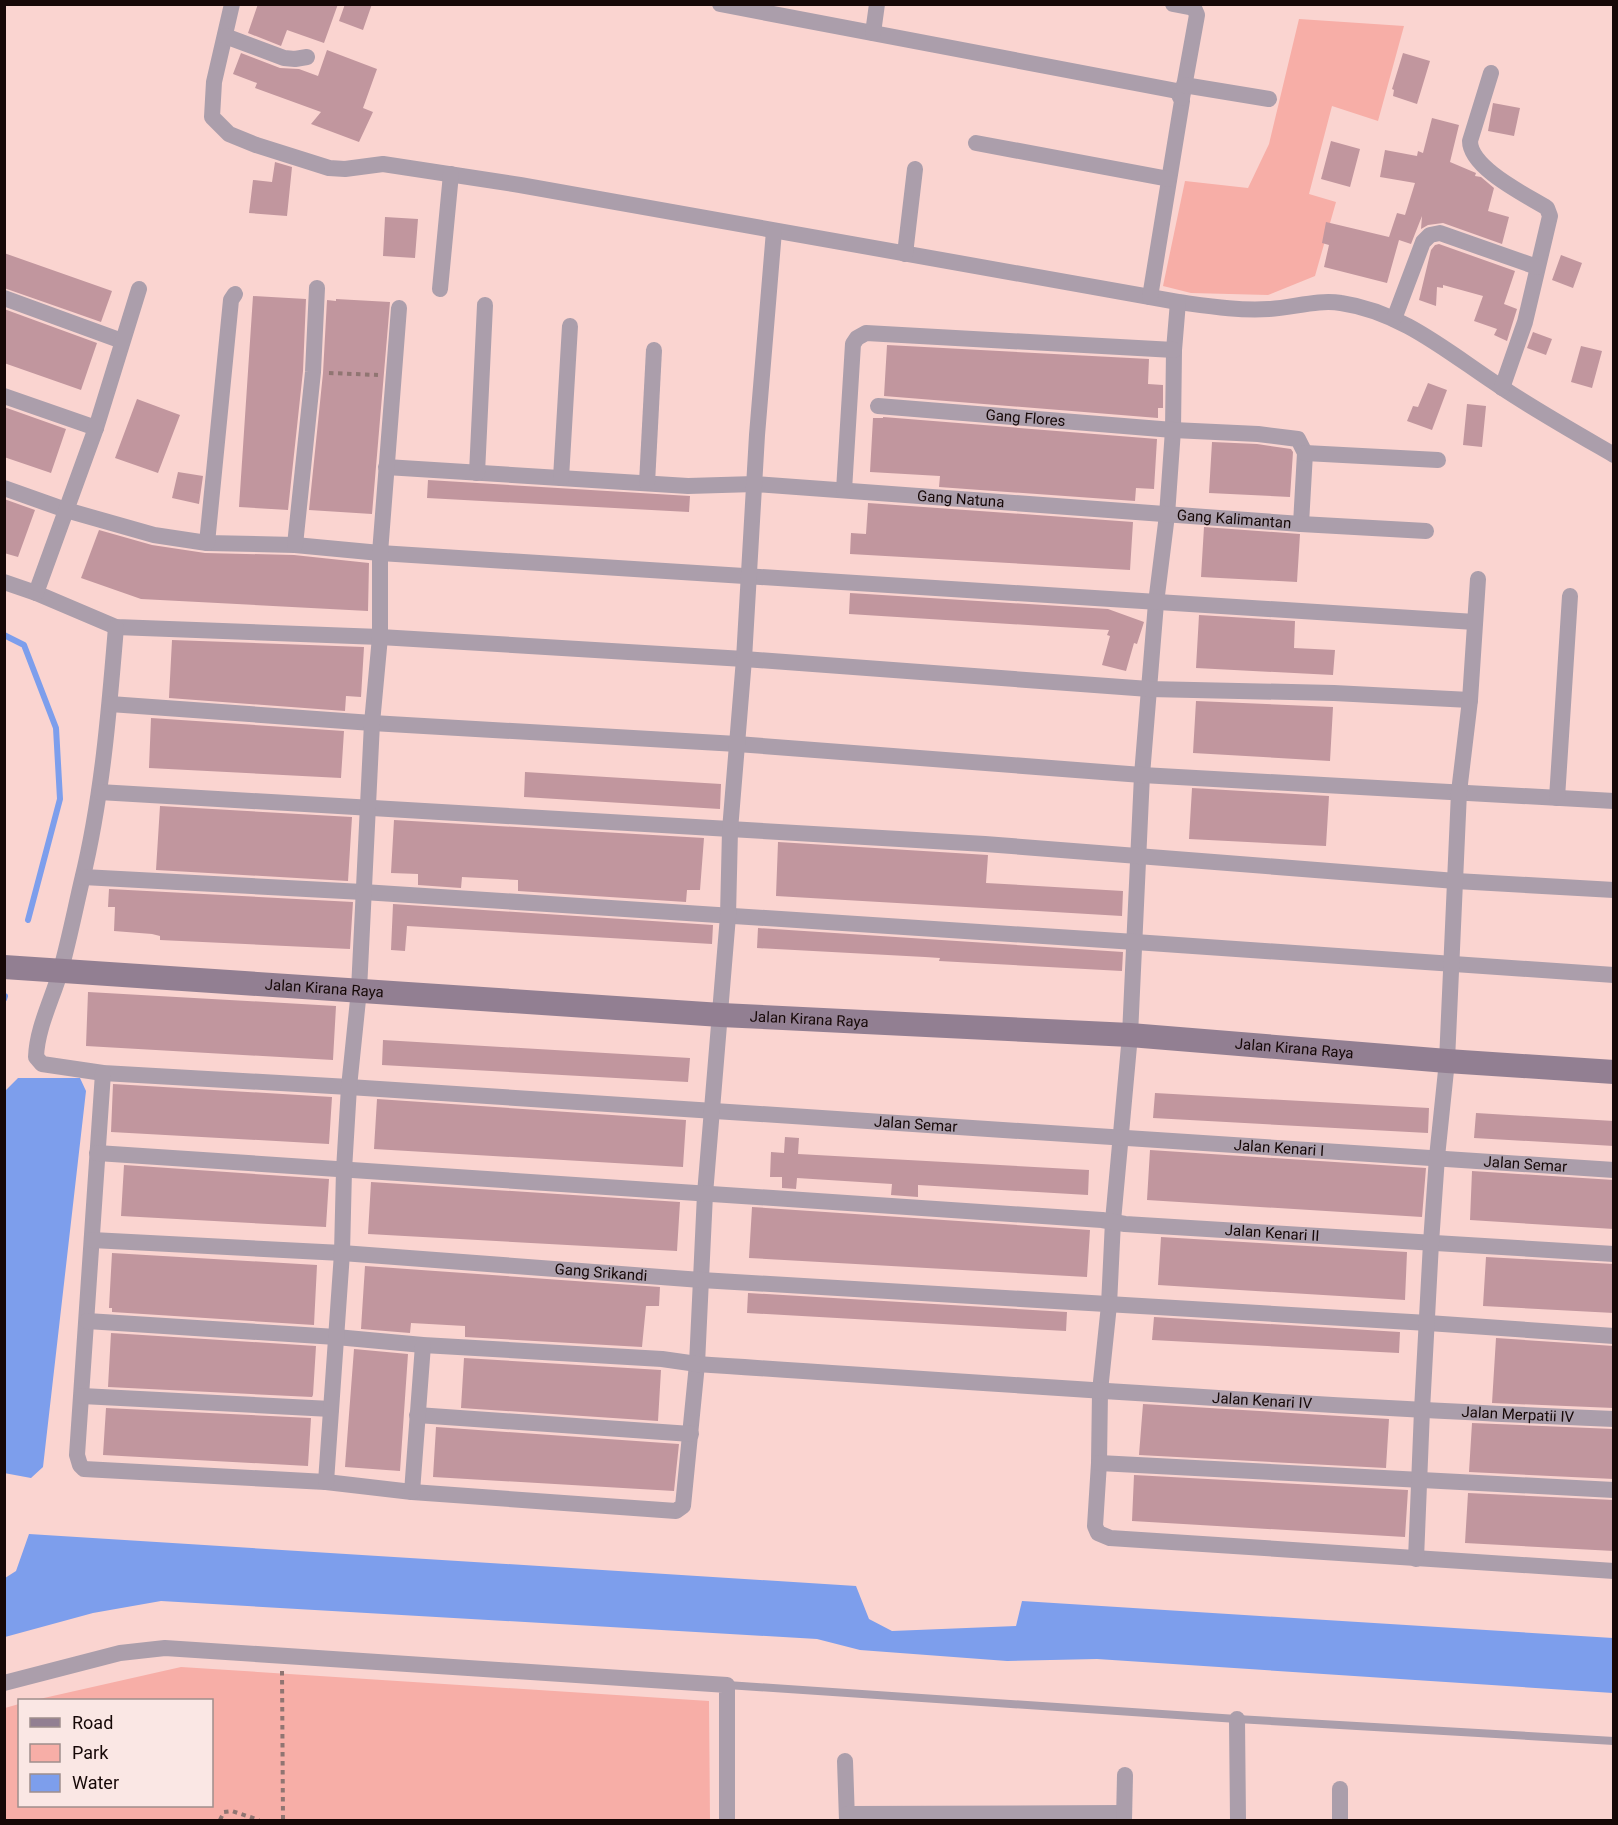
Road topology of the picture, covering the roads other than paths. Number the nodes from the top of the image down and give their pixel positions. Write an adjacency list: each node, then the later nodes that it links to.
1 (232, 4): 6 (street)
2 (720, 4): 5 (street)
3 (877, 4): 5 (street)
4 (1173, 4): 9 (street)
5 (873, 33): 9 (street)
6 (225, 36): 7 (street); 13 (street)
7 (307, 57)
8 (1491, 73): 17 (street)
9 (1183, 91): 10 (street); 14 (street)
10 (1269, 99)
11 (976, 143): 14 (street)
12 (915, 169): 16 (street)
13 (451, 174): 15 (street); 20 (street)
14 (1169, 179): 22 (street)
15 (774, 231): 16 (street); 44 (street)
16 (905, 254): 22 (street)
17 (1537, 267): 27 (street); 32 (street)
18 (317, 288): 52 (street)
19 (139, 289): 29 (street)
20 (440, 289)
21 (235, 294): 51 (street)
22 (1150, 297): 24 (street)
23 (4, 298): 29 (street)
24 (1178, 302): 27 (street); 31 (street)
25 (485, 305): 41 (street)
26 (399, 308): 40 (street)
27 (1394, 319): 32 (street)
28 (570, 326): 42 (street)
29 (122, 341): 35 (street)
30 (654, 350): 43 (street)
31 (1174, 350): 36 (street); 46 (street)
32 (1502, 388): 38 (street)
33 (4, 396): 35 (street)
34 (878, 406): 36 (street, Gang Flores)
35 (96, 428): 47 (street)
36 (1173, 430): 37 (street, Gang Flores); 48 (street)
37 (1305, 453): 39 (street); 49 (street)
38 (1614, 455)
39 (1438, 460)
40 (386, 467): 41 (street, Gang Natuna); 53 (street)
41 (477, 472): 42 (street, Gang Natuna)
42 (561, 478): 43 (street, Gang Natuna)
43 (647, 483): 44 (street, Gang Natuna)
44 (755, 484): 46 (street, Gang Natuna); 54 (street)
45 (4, 488): 47 (street)
46 (844, 490): 48 (street, Gang Natuna)
47 (66, 510): 51 (street); 57 (street)
48 (1167, 515): 49 (street, Gang Kalimantan); 59 (street)
49 (1301, 524): 50 (street, Gang Kalimantan)
50 (1426, 531)
51 (207, 543): 52 (street)
52 (295, 545): 53 (street)
53 (380, 553): 54 (street); 62 (street)
54 (748, 575): 59 (street); 63 (street)
55 (1478, 579): 60 (street)
56 (4, 582): 57 (street)
57 (36, 593): 61 (street)
58 (1570, 596): 72 (street)
59 (1156, 603): 60 (street); 64 (street)
60 (1475, 622): 65 (street)
61 (116, 627): 62 (street); 66 (street)
62 (380, 637): 63 (street); 67 (street)
63 (744, 659): 64 (street); 68 (street)
64 (1149, 689): 65 (street); 69 (street)
65 (1470, 700): 71 (street)
66 (110, 704): 67 (street); 70 (street)
67 (372, 723): 68 (street); 74 (street)
68 (737, 744): 69 (street); 75 (street)
69 (1143, 775): 71 (street); 76 (street)
70 (99, 792): 74 (street); 77 (street)
71 (1459, 792): 72 (street); 78 (street)
72 (1557, 798): 73 (street)
73 (1614, 801)
74 (368, 809): 75 (street); 80 (street)
75 (730, 830): 76 (street); 81 (street)
76 (1140, 858): 78 (street); 82 (street)
77 (83, 877): 80 (street); 85 (street)
78 (1456, 881): 79 (street); 83 (street)
79 (1614, 890)
80 (363, 892): 81 (street); 87 (street)
81 (728, 916): 82 (street); 88 (street)
82 (1135, 942): 83 (street); 89 (street)
83 (1453, 965): 86 (street); 90 (street)
84 (12, 967): 85 (street, Jalan Kirana Raya)
85 (61, 970): 87 (street, Jalan Kirana Raya); 92 (street, Jalan Semar)
86 (1614, 975)
87 (359, 990): 88 (street, Jalan Kirana Raya); 93 (street)
88 (721, 1015): 89 (street, Jalan Kirana Raya); 94 (street)
89 (1130, 1035): 90 (street, Jalan Kirana Raya); 95 (street)
90 (1447, 1061): 91 (street, Jalan Kirana Raya); 97 (street)
91 (1614, 1072)
92 (103, 1073): 93 (street, Jalan Semar); 96 (street)
93 (349, 1087): 94 (street, Jalan Semar); 98 (street)
94 (711, 1111): 95 (street, Jalan Semar); 100 (street)
95 (1121, 1137): 97 (street, Jalan Kenari I); 101 (street)
96 (98, 1153): 98 (street, Jalan Kenari II); 102 (street)
97 (1437, 1157): 99 (street, Jalan Semar); 103 (street)
98 (344, 1170): 100 (street, Jalan Kenari II); 104 (street)
99 (1614, 1170)
100 (705, 1194): 101 (street, Jalan Kenari II); 106 (street)
101 (1113, 1221): 103 (street, Jalan Kenari II); 107 (street)
102 (92, 1240): 104 (street, Gang Srikandi); 108 (street)
103 (1431, 1243): 105 (street, Jalan Kenari II); 109 (street)
104 (342, 1252): 106 (street, Gang Srikandi); 111 (street)
105 (1614, 1254)
106 (701, 1280): 107 (street, Gang Srikandi); 113 (street)
107 (1109, 1305): 109 (street, Gang Srikandi); 114 (street)
108 (87, 1321): 111 (street, Jalan Kenari IV); 115 (street)
109 (1428, 1323): 110 (street, Gang Srikandi); 117 (street)
110 (1614, 1336)
111 (336, 1337): 112 (street, Jalan Kenari IV); 116 (street)
112 (423, 1345): 113 (street, Jalan Kenari IV); 118 (street)
113 (697, 1364): 114 (street, Jalan Kenari IV); 120 (street)
114 (1100, 1391): 117 (street, Jalan Kenari IV); 121 (street)
115 (82, 1396): 116 (street); 123 (street)
116 (331, 1409): 123 (street)
117 (1422, 1410): 119 (street, Jalan Merpatii IV); 122 (street)
118 (417, 1415): 120 (street); 125 (street)
119 (1614, 1419)
120 (691, 1434): 125 (street)
121 (1100, 1463): 122 (street); 126 (street)
122 (1419, 1480): 124 (street); 126 (street)
123 (326, 1482): 125 (street)
124 (1614, 1490)
125 (412, 1492)
126 (1416, 1559): 127 (street)
127 (1614, 1571)
128 (4, 1683): 129 (street)
129 (727, 1685): 130 (lane); 137 (street)
130 (1237, 1719): 131 (lane); 138 (street)
131 (1614, 1741)
132 (844, 1761): 135 (street)
133 (1125, 1775): 136 (street)
134 (1340, 1789): 139 (street)
135 (847, 1817): 136 (street)
136 (1124, 1817)
137 (727, 1821)
138 (1238, 1821)
139 (1340, 1821)

